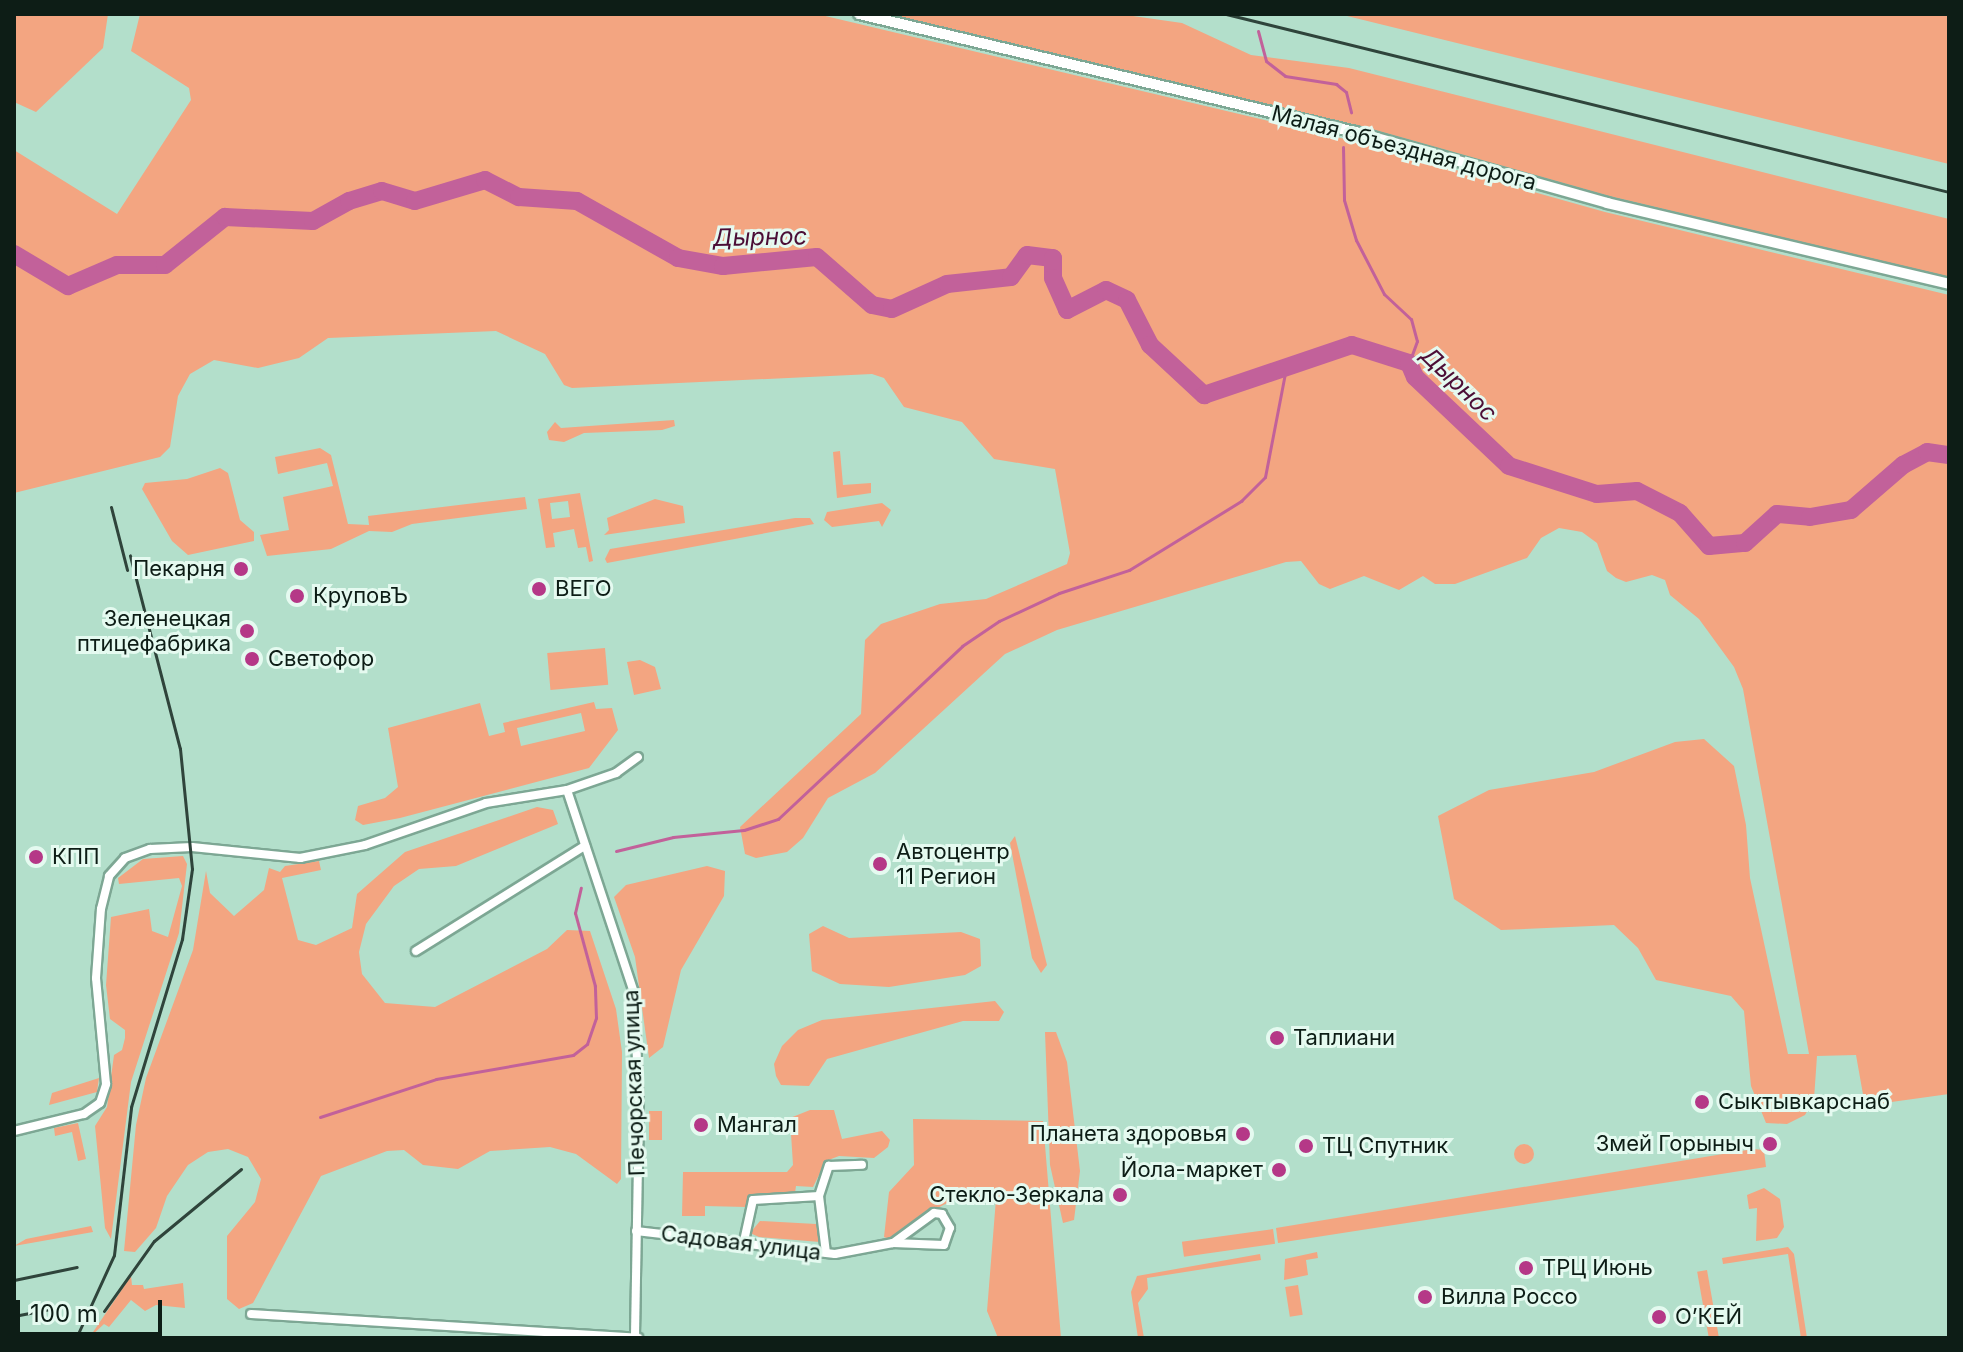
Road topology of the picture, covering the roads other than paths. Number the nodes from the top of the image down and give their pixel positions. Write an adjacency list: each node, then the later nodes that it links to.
1 (859, 14): 2 (street, Малая объездная дорога)
2 (1949, 284)
3 (638, 757): 4 (street)
4 (564, 790): 5 (street, Печорская улица); 7 (street)
5 (585, 846): 6 (street); 10 (street, Печорская улица)
6 (416, 951)
7 (14, 1131)
8 (862, 1165): 9 (street)
9 (819, 1196): 11 (street); 13 (street)
10 (636, 1231): 11 (street, Садовая улица); 15 (street, Печорская улица)
11 (744, 1241): 13 (street, Садовая улица)
12 (893, 1243): 12 (street, Садовая улица); 13 (street, Садовая улица)
13 (826, 1253)
14 (251, 1314): 15 (street)
15 (636, 1338)

